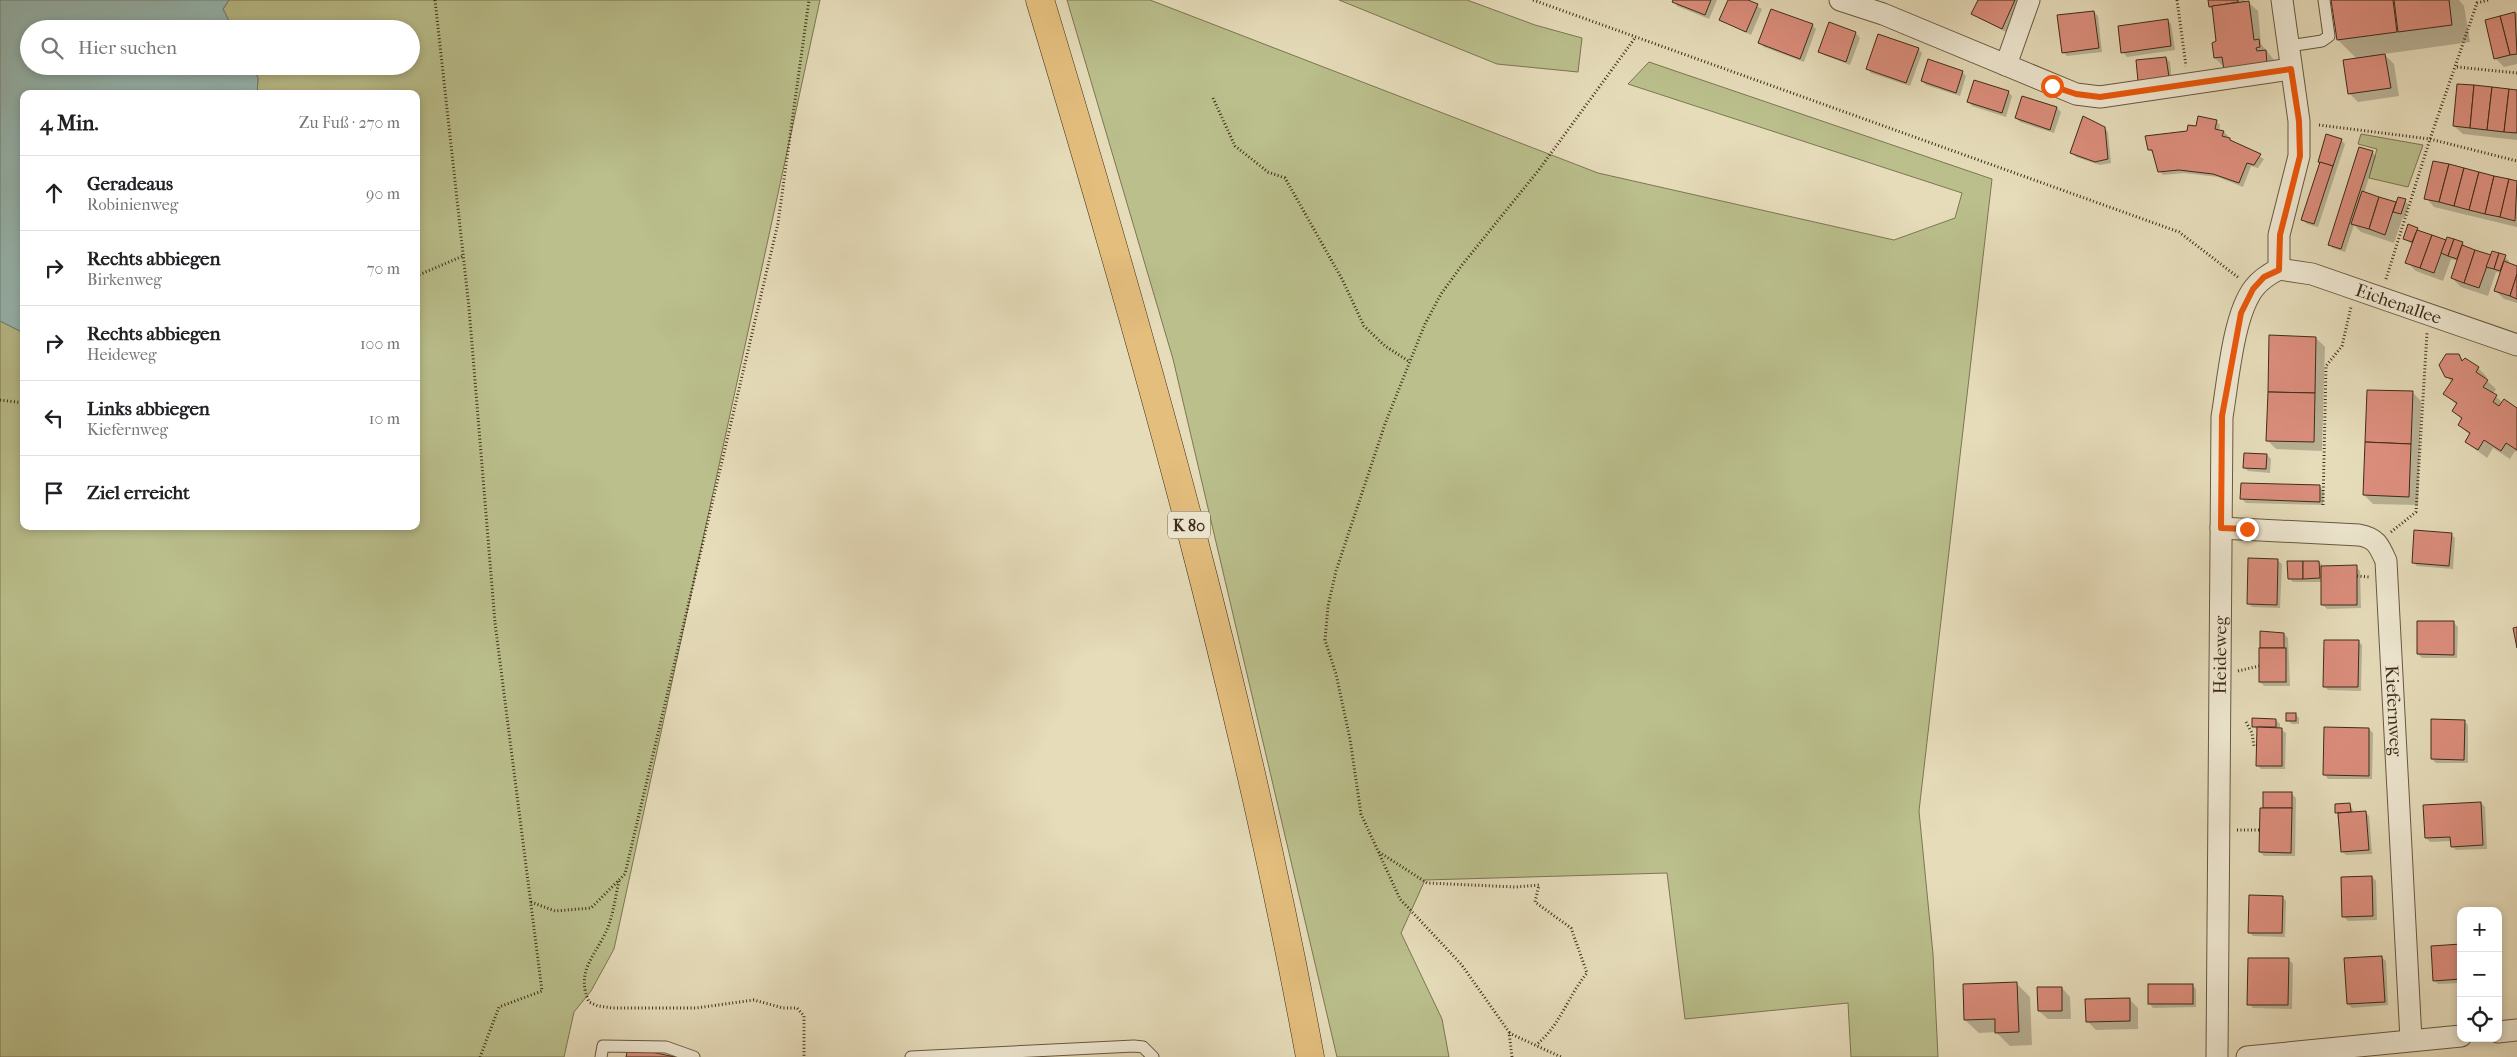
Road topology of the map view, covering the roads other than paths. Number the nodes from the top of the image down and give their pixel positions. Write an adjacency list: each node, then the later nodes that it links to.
1 (1040, 0): 22 (highway, K 80)
2 (1840, 0): 6 (street)
3 (2029, 0): 8 (street)
4 (2282, 0): 7 (street)
5 (2324, 0): 7 (lane)
6 (1886, 7): 8 (street)
7 (2288, 46): 9 (street)
8 (2006, 65): 9 (street)
9 (2291, 69): 10 (street)
10 (2279, 270): 11 (street, Eichenallee); 12 (street, Heideweg)
11 (2517, 345)
12 (2221, 528): 16 (street, Kiefernweg); 23 (street, Heideweg)
13 (2517, 1030): 14 (street)
14 (2502, 1032)
15 (2457, 1036): 16 (street)
16 (2411, 1040): 17 (street)
17 (2353, 1052): 24 (street)
18 (601, 1057): 19 (lane)
19 (694, 1057)
20 (911, 1057): 21 (lane)
21 (1153, 1057)
22 (1310, 1057)
23 (2217, 1057)
24 (2247, 1057)

